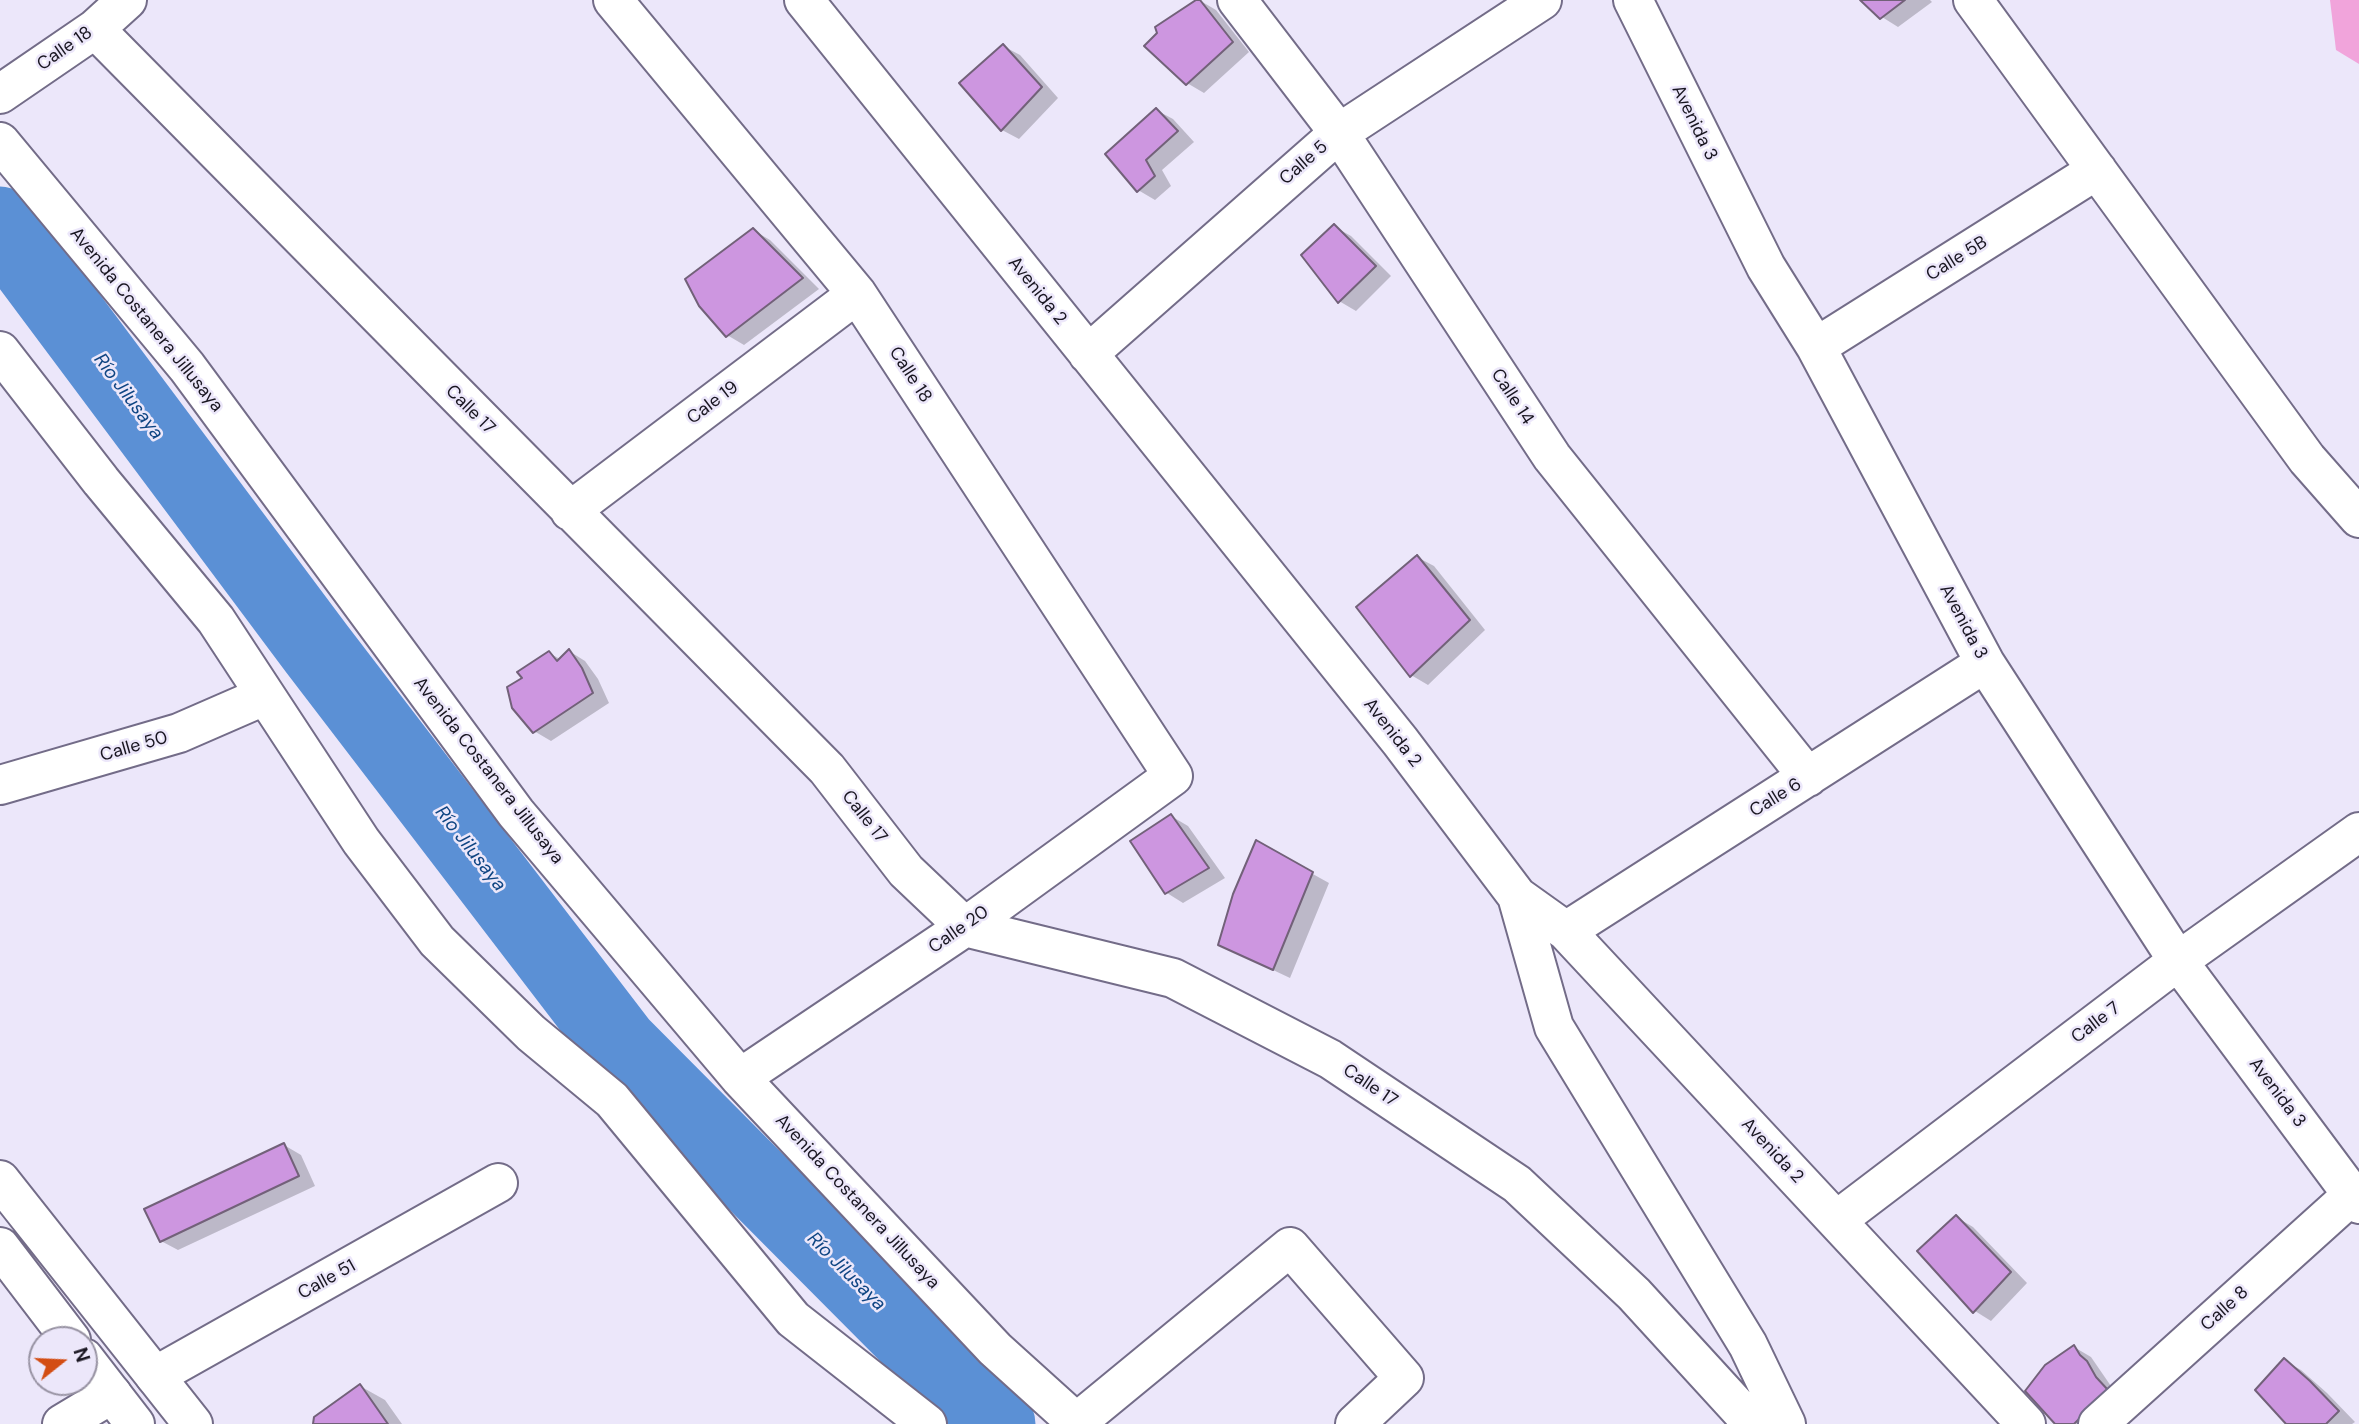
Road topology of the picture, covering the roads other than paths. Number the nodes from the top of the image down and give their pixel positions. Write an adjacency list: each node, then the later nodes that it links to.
1 (127, 0): 8 (street, Calle 18)
2 (612, 0): 13 (street, Calle 18)
3 (804, 0): 16 (street, Avenida 2)
4 (1237, 0): 10 (street, Calle 14)
5 (1542, 0): 10 (street, Calle 5)
6 (1633, 0): 14 (street, Avenida 3)
7 (1973, 0): 12 (street)
8 (95, 29): 9 (street, Calle 18); 17 (street, Calle 17)
9 (0, 94)
10 (1339, 132): 16 (street, Calle 5); 22 (street, Calle 14)
11 (0, 142): 29 (street, Avenida Costanera Jillusaya)
12 (2097, 170): 14 (street, Calle 5B); 18 (street)
13 (857, 294): 17 (street, Cale 19); 21 (street, Calle 18)
14 (1816, 347): 19 (street, Avenida 3)
15 (0, 351): 20 (street)
16 (1088, 354): 25 (street, Avenida 2)
17 (570, 511): 26 (street, Calle 17)
18 (2359, 518)
19 (1985, 663): 22 (street, Calle 6); 28 (street, Avenida 3)
20 (264, 696): 23 (street, Calle 50); 43 (street)
21 (1173, 776): 26 (street, Calle 20)
22 (1808, 777): 27 (street, Calle 6)
23 (0, 785)
24 (2359, 832): 28 (street, Calle 7)
25 (1517, 896): 27 (street, Avenida 2); 46 (street)
26 (965, 927): 29 (street, Calle 20); 45 (street, Calle 17)
27 (1566, 931): 33 (street, Avenida 2)
28 (2178, 961): 32 (street, Avenida 3); 33 (street, Calle 7)
29 (740, 1078): 39 (street, Avenida Costanera Jillusaya)
30 (0, 1180): 37 (street)
31 (498, 1183): 37 (street, Calle 51)
32 (2356, 1199): 48 (street, Calle 8)
33 (1837, 1220): 47 (street, Avenida 2)
34 (0, 1247): 35 (street)
35 (60, 1326)
36 (98, 1376): 38 (street)
37 (155, 1376): 38 (street, Calle 51); 42 (street)
38 (112, 1394): 40 (street); 41 (street)
39 (1077, 1423): 44 (street)
40 (62, 1424)
41 (135, 1424)
42 (193, 1424)
43 (927, 1424)
44 (1355, 1424)
45 (1753, 1424)
46 (1786, 1424)
47 (2026, 1424)
48 (2098, 1424)

